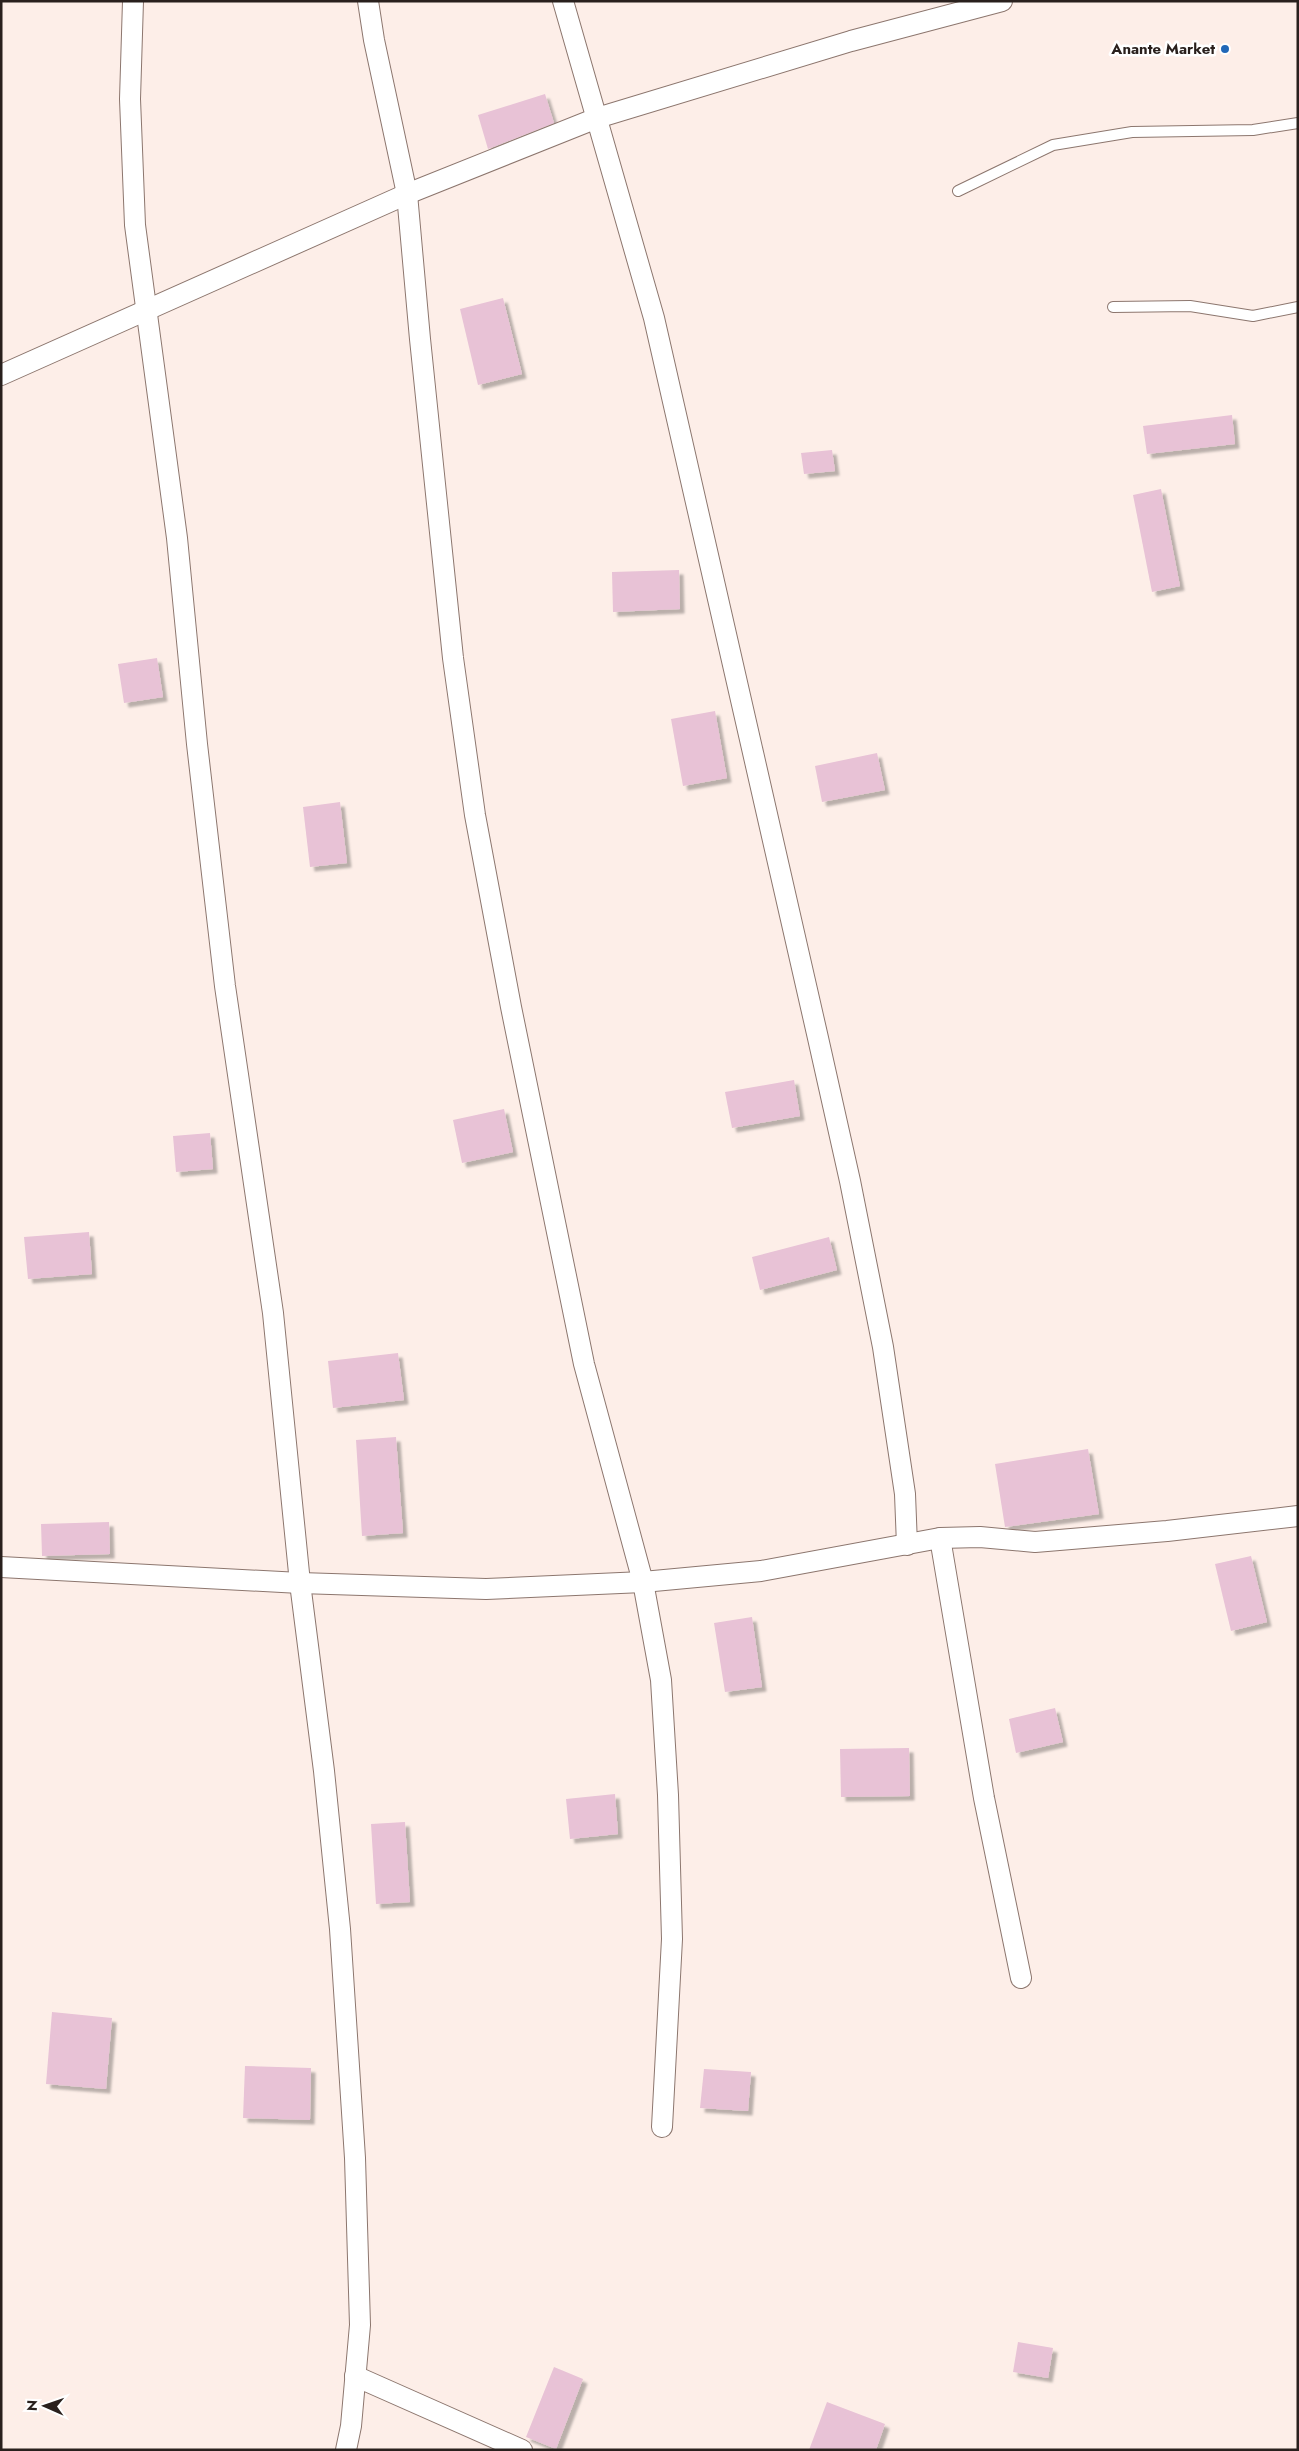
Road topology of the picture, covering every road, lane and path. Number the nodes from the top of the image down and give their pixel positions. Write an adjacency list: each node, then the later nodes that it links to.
1 (133, 1): 11 (street)
2 (368, 1): 8 (street)
3 (562, 1): 5 (street)
4 (1002, 1): 5 (street)
5 (597, 118): 8 (street); 15 (street)
6 (1298, 123): 7 (lane)
7 (958, 191)
8 (407, 194): 11 (street); 17 (street)
9 (1113, 307): 10 (lane)
10 (1298, 308)
11 (146, 309): 12 (street); 18 (street)
12 (1, 375)
13 (1298, 1516): 14 (street)
14 (940, 1538): 15 (street); 19 (street)
15 (907, 1545): 17 (street)
16 (1, 1567): 18 (street)
17 (643, 1582): 18 (street); 20 (street)
18 (300, 1583): 21 (street)
19 (1021, 1978)
20 (662, 2127)
21 (355, 2376): 22 (street); 23 (street)
22 (346, 2450)
23 (522, 2450)

